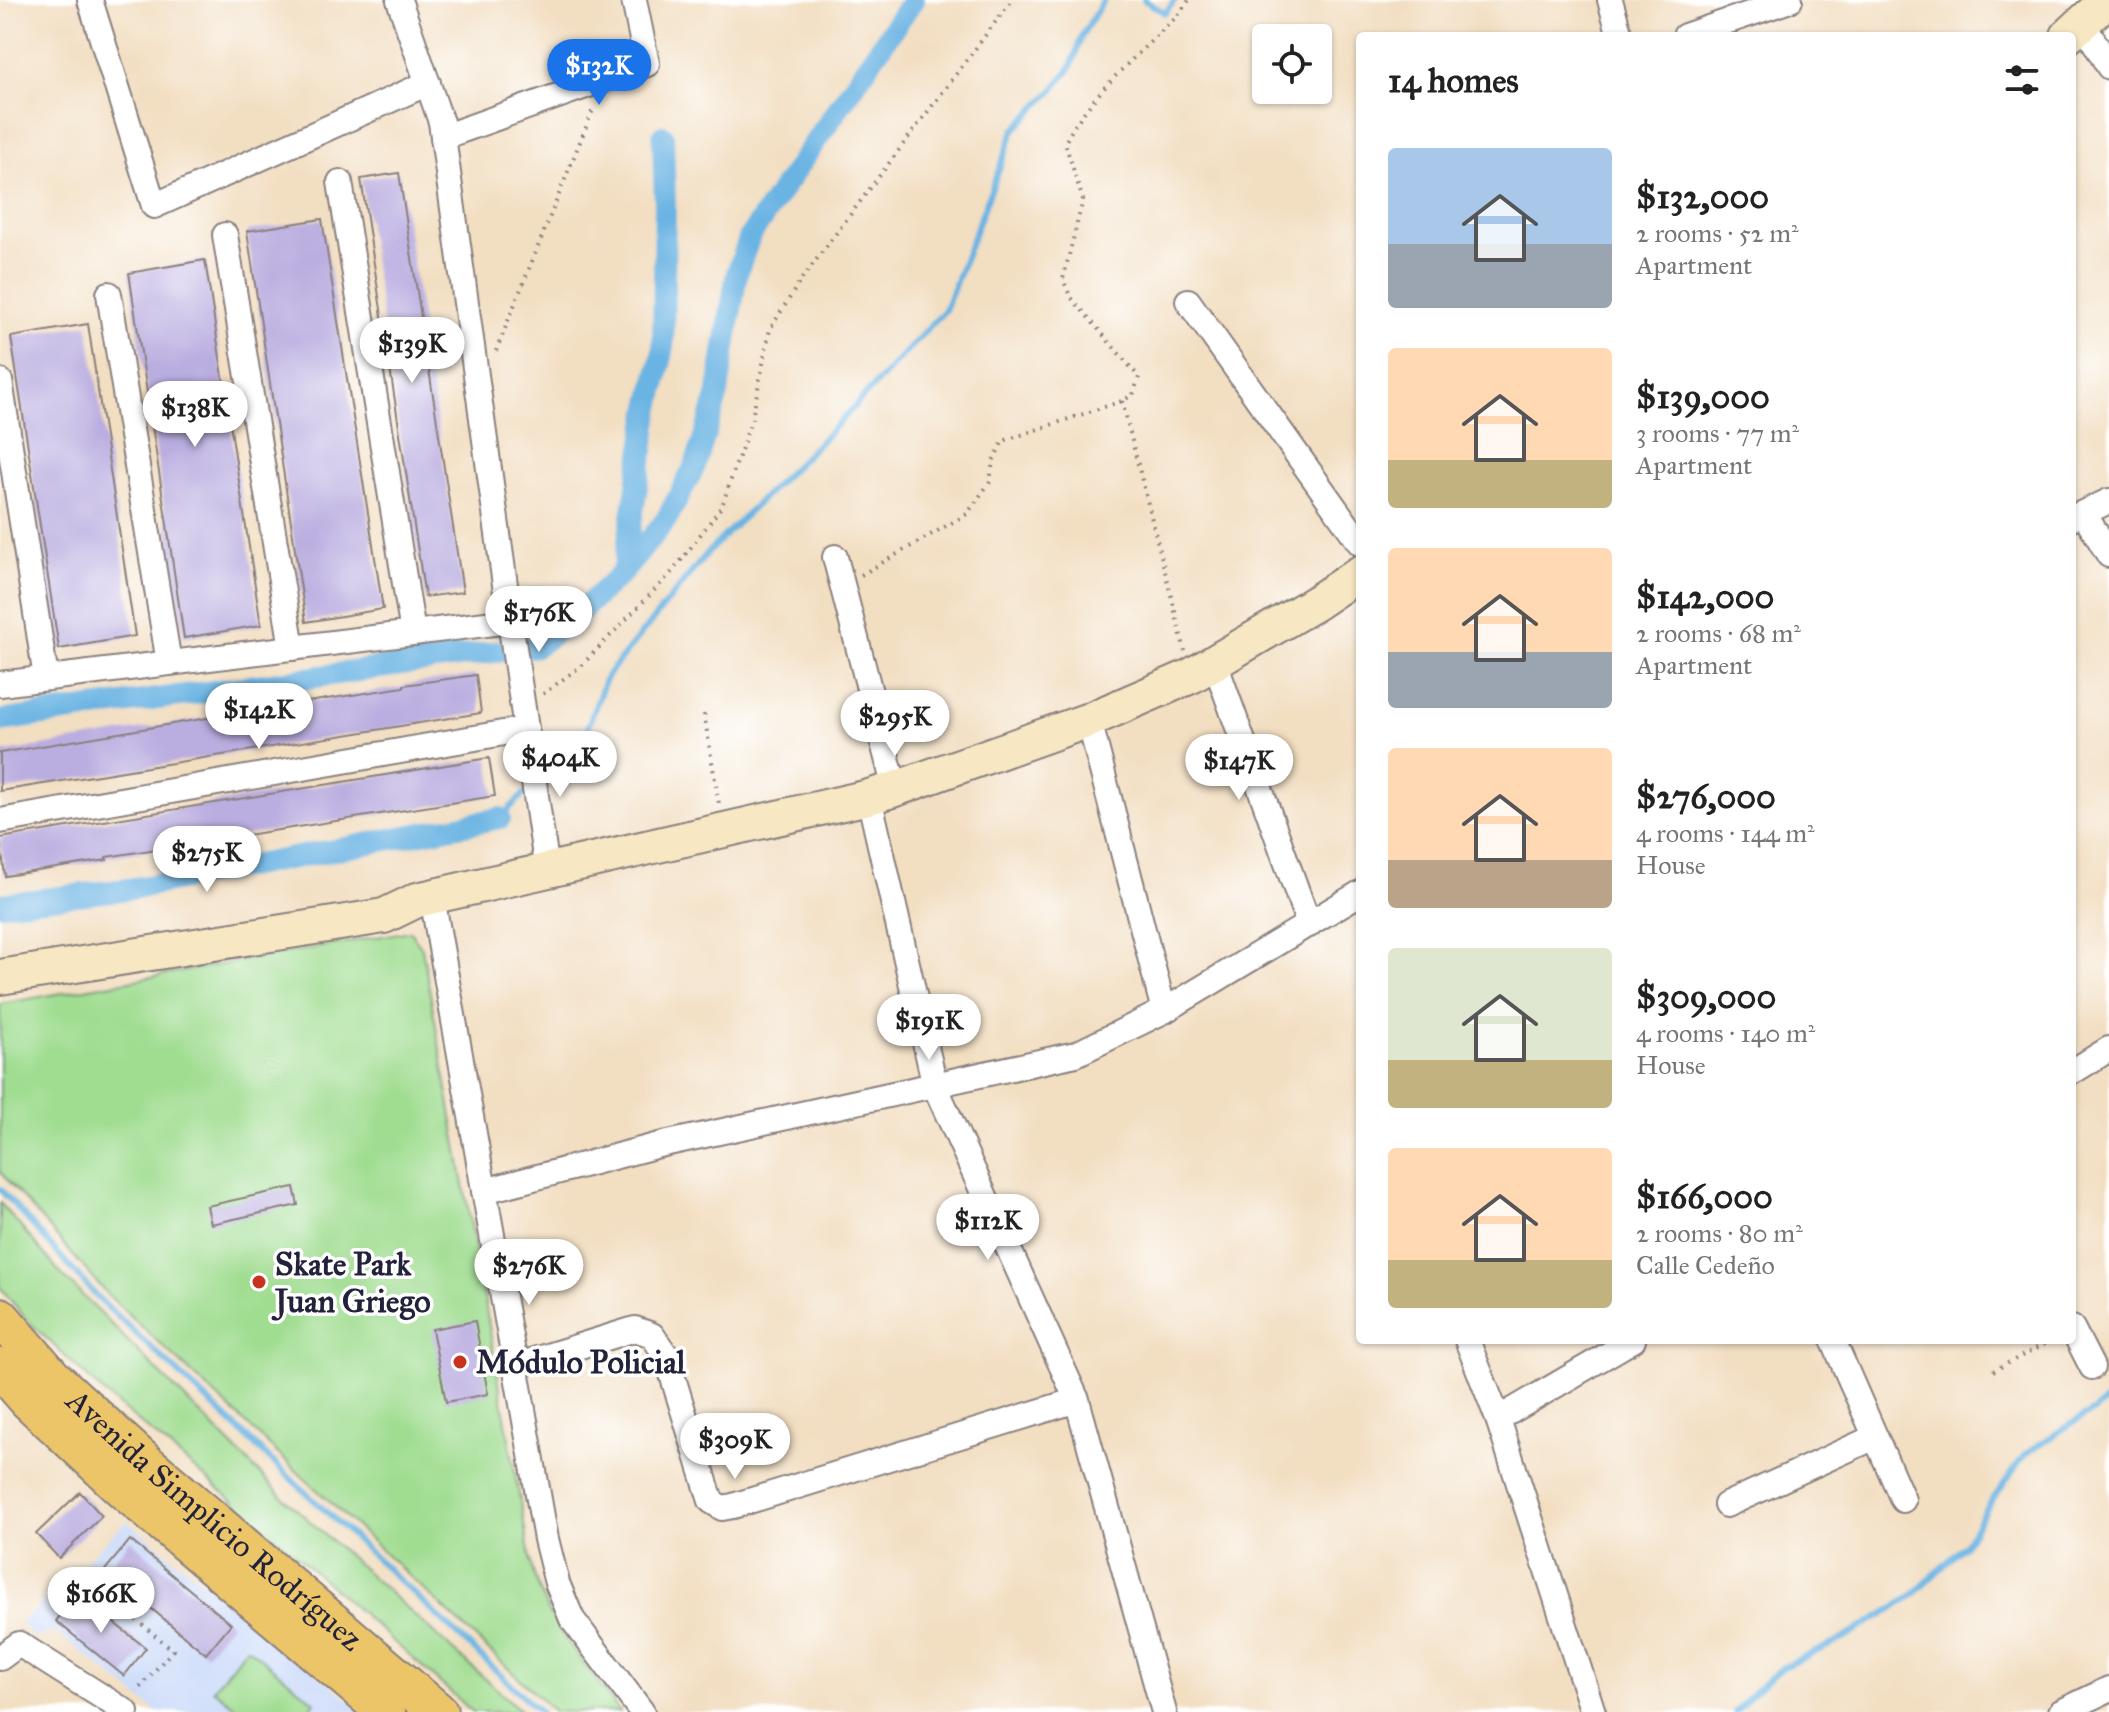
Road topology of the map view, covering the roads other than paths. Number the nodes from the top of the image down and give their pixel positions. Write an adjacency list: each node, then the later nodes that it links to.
1 (90, 0): 11 (street)
2 (399, 0): 11 (street)
3 (634, 0): 12 (street)
4 (1610, 0): 8 (street)
5 (1790, 0): 7 (street)
6 (2086, 20): 10 (street)
7 (1752, 26): 9 (street)
8 (1619, 32)
9 (1712, 32)
10 (2109, 67)
11 (428, 83): 12 (street)
12 (443, 137): 24 (street)
13 (340, 182): 25 (street)
14 (225, 235): 26 (street)
15 (109, 294): 27 (street)
16 (1188, 301): 20 (street)
17 (0, 381): 29 (street)
18 (2109, 501): 19 (street)
19 (2078, 516): 21 (street)
20 (1356, 537)
21 (2109, 555)
22 (835, 557): 33 (street)
23 (1356, 576): 28 (main road)
24 (510, 622): 25 (street); 31 (street)
25 (413, 633): 26 (street)
26 (292, 648): 27 (street)
27 (169, 663): 29 (street)
28 (1203, 670): 32 (main road); 38 (street)
29 (46, 678): 30 (street)
30 (0, 684)
31 (524, 710): 34 (street); 35 (street)
32 (1089, 720): 33 (main road); 41 (street)
33 (882, 793): 35 (main road); 44 (street)
34 (0, 821)
35 (544, 854): 37 (main road)
36 (1356, 896): 38 (street)
37 (424, 899): 39 (main road); 40 (main road); 45 (street)
38 (1309, 925): 41 (street)
39 (0, 957)
40 (0, 977)
41 (1164, 1011): 44 (street)
42 (2109, 1049): 43 (street)
43 (2076, 1070)
44 (935, 1086): 45 (street); 54 (street)
45 (484, 1191): 51 (street)
46 (0, 1317): 63 (main road, Avenida Simplicio Rodríguez)
47 (2076, 1336): 52 (street)
48 (1469, 1344): 55 (street)
49 (1626, 1344): 55 (street)
50 (1835, 1344): 56 (street)
51 (515, 1366): 54 (street); 64 (street)
52 (2092, 1367)
53 (0, 1368): 62 (main road, Avenida Simplicio Rodríguez)
54 (1077, 1400): 65 (street)
55 (1498, 1419): 66 (street)
56 (1875, 1437): 57 (street); 58 (street)
57 (1903, 1500)
58 (1726, 1505)
59 (10, 1651): 61 (street)
60 (2109, 1689): 67 (street)
61 (124, 1711)
62 (386, 1712)
63 (438, 1712)
64 (642, 1712)
65 (1164, 1712)
66 (1593, 1712)
67 (2061, 1712)

